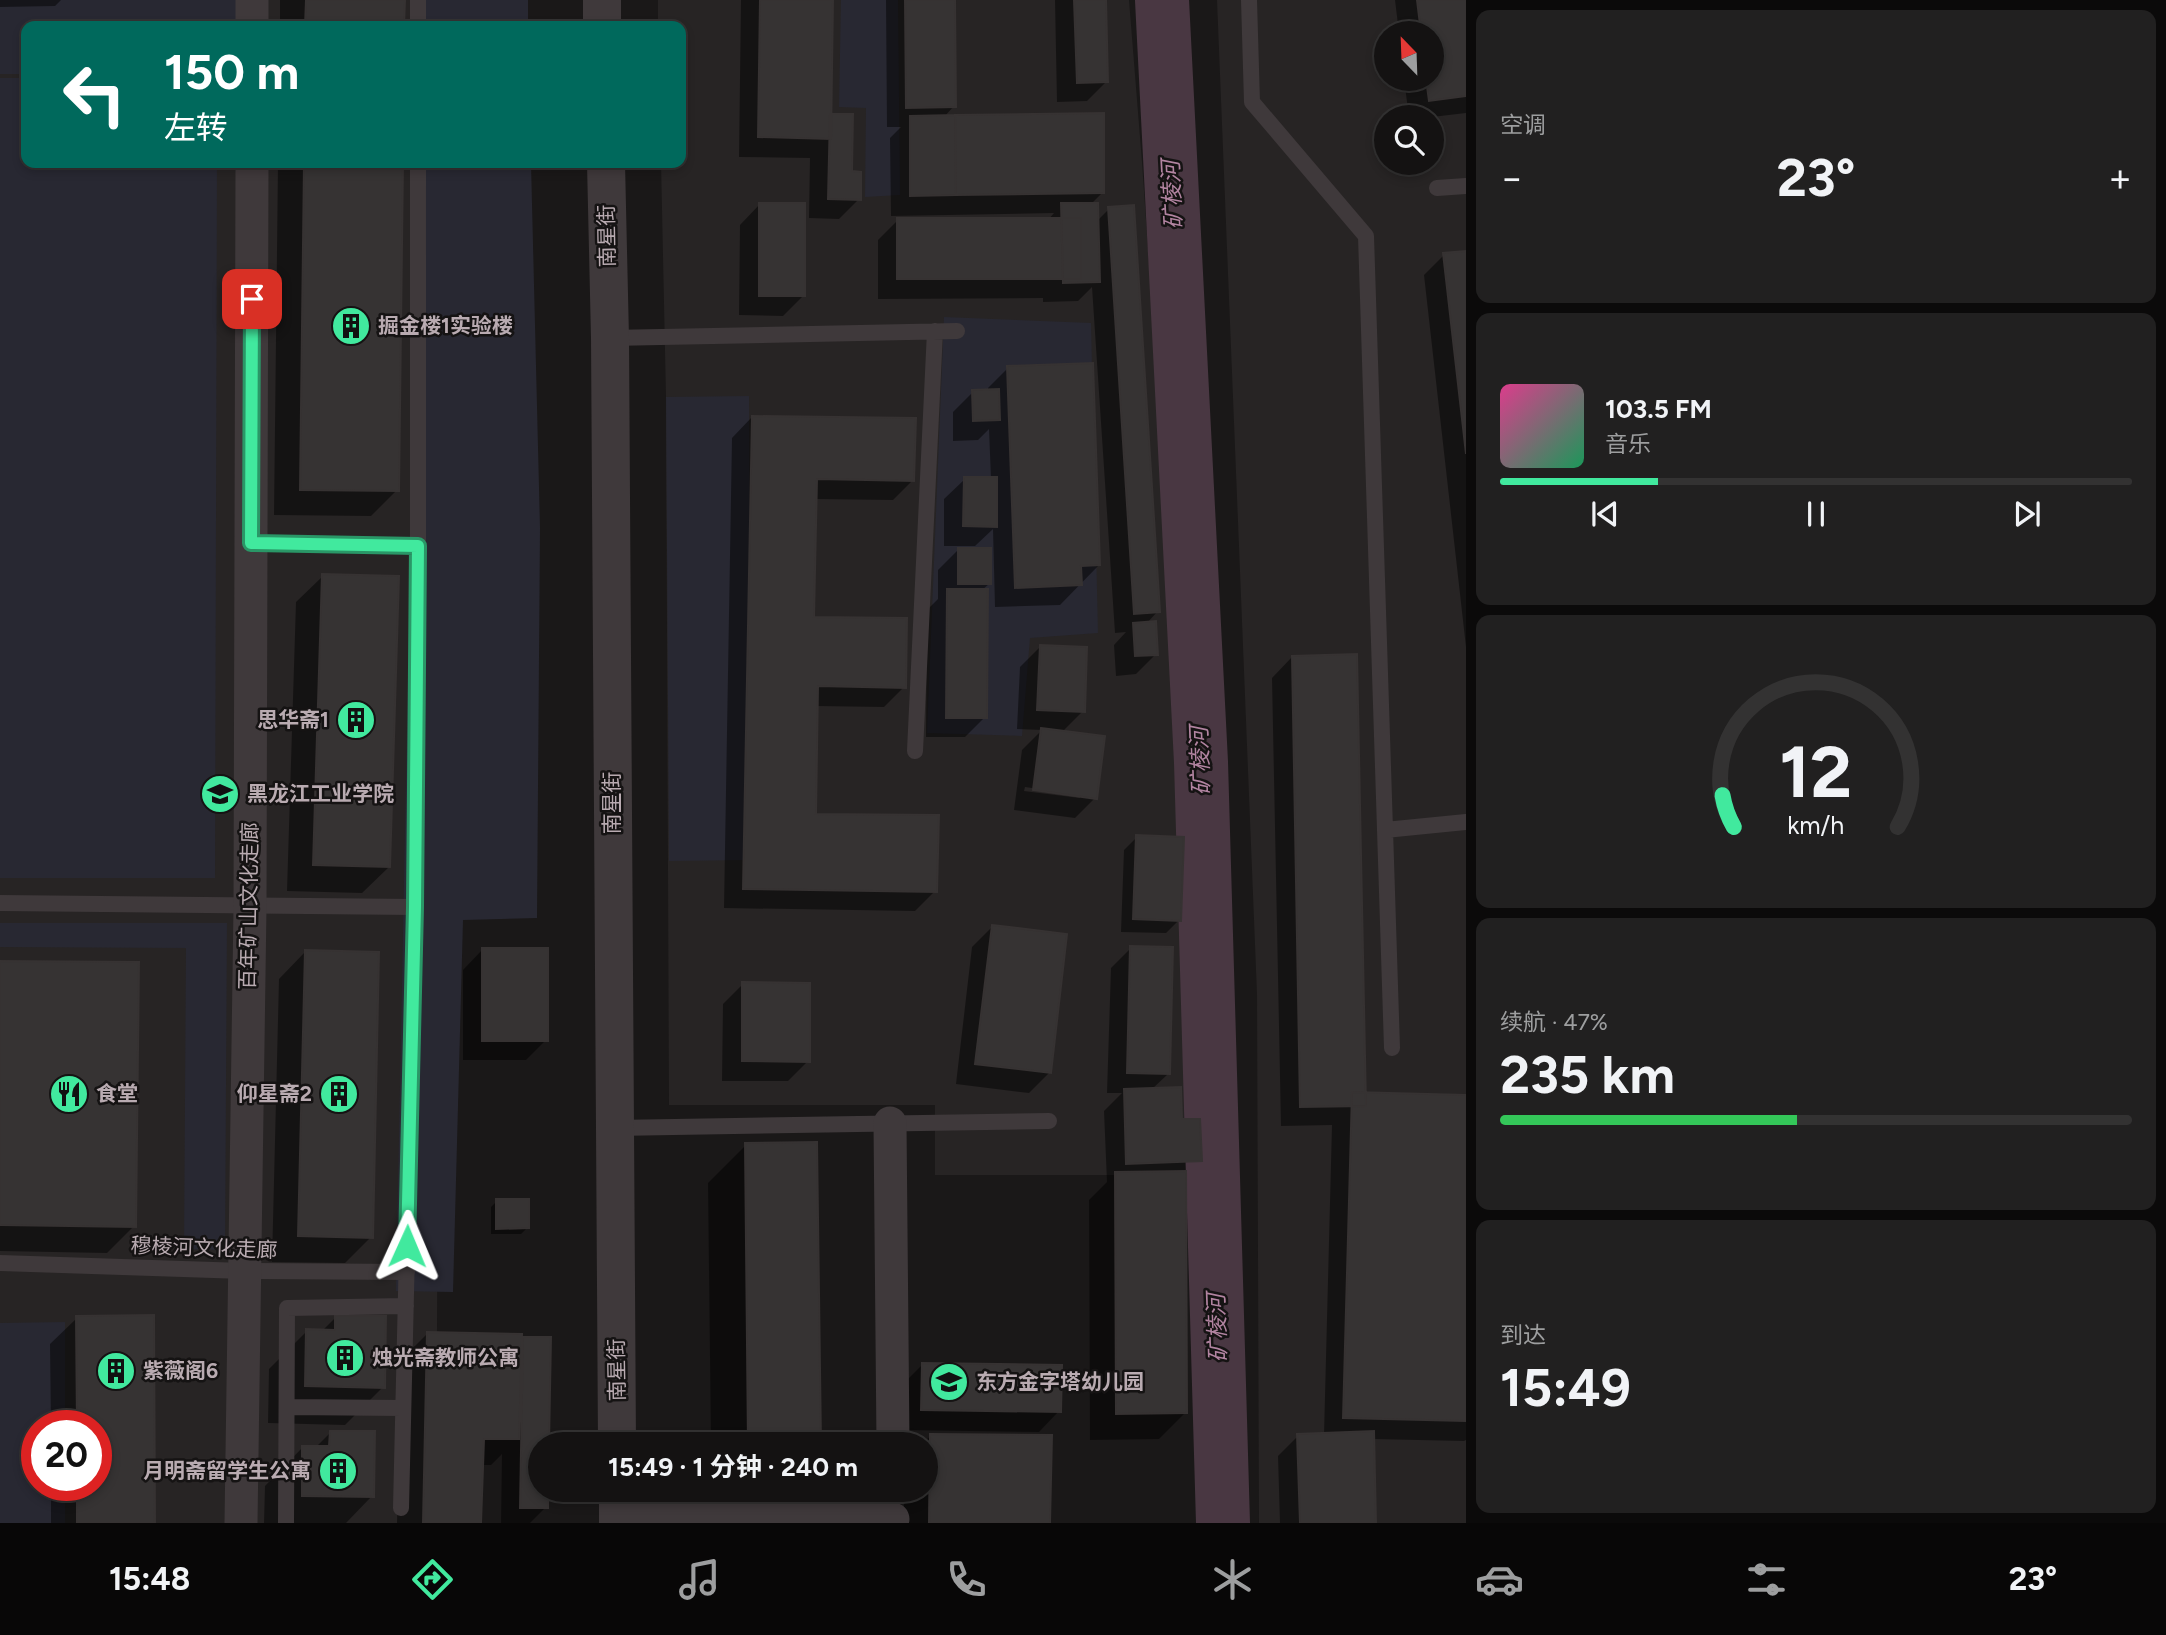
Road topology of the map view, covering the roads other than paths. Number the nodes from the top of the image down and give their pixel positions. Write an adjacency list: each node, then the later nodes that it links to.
1 (252, 0): 5 (street)
2 (418, 0): 6 (lane)
3 (602, 0): 7 (street)
4 (1249, 0): 20 (lane)
5 (252, 21)
6 (418, 21)
7 (602, 21)
8 (252, 168): 16 (street, 百年矿山文化走廊)
9 (418, 168): 17 (lane)
10 (606, 168): 15 (street, 南星街)
11 (1466, 186): 12 (lane)
12 (1437, 188)
13 (935, 331): 14 (lane); 15 (lane); 18 (lane)
14 (957, 331)
15 (610, 338): 27 (street, 南星街)
16 (251, 543): 17 (lane); 22 (street, 百年矿山文化走廊)
17 (418, 546): 23 (lane)
18 (915, 751)
19 (1466, 822): 20 (lane)
20 (1385, 830): 24 (lane)
21 (0, 903): 22 (lane)
22 (250, 906): 23 (lane); 29 (street, 百年矿山文化走廊)
23 (415, 907): 30 (lane)
24 (1392, 1048)
25 (1049, 1121): 26 (lane)
26 (890, 1123): 27 (lane); 35 (street)
27 (614, 1128): 34 (street, 南星街)
28 (0, 1262): 29 (lane, 穆棱河文化走廊)
29 (244, 1271): 30 (lane, 穆棱河文化走廊); 40 (street, 百年矿山文化走廊)
30 (407, 1272): 31 (lane)
31 (406, 1306): 32 (lane); 33 (lane)
32 (287, 1407): 33 (lane); 39 (lane)
33 (403, 1408): 36 (lane)
34 (617, 1432)
35 (892, 1432)
36 (401, 1508)
37 (893, 1510): 38 (street)
38 (618, 1511)
39 (286, 1522)
40 (241, 1523)

